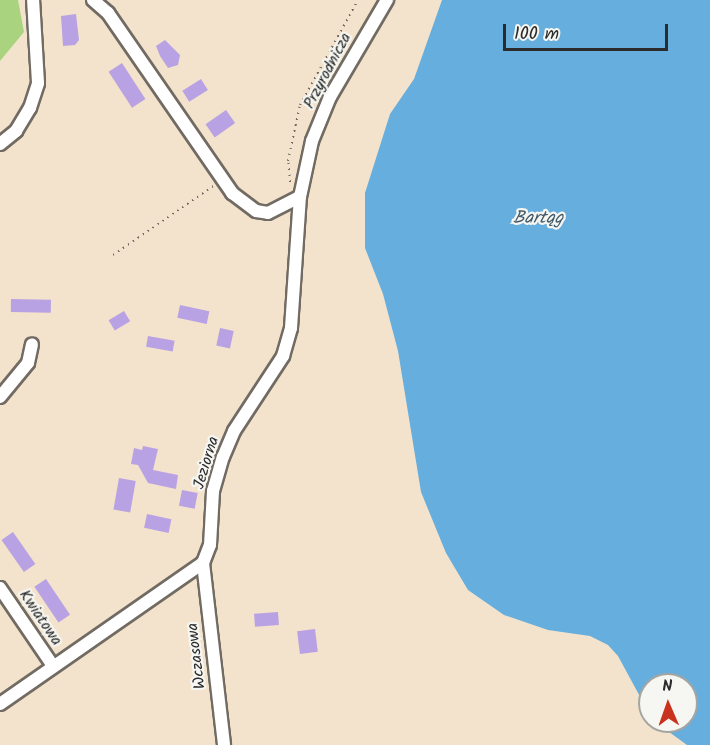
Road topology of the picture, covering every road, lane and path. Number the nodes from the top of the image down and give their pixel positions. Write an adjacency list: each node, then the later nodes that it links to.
1 (33, 0): 5 (street)
2 (93, 0): 6 (street)
3 (358, 0): 7 (path)
4 (387, 0): 7 (street, Przyrodnicza)
5 (0, 144)
6 (223, 180): 7 (street); 8 (path)
7 (300, 197): 11 (street, Jeziorna)
8 (113, 255)
9 (32, 344): 10 (street)
10 (0, 397)
11 (203, 563): 13 (street); 15 (street, Wczasowa)
12 (0, 588): 13 (street, Kwiatowa)
13 (53, 666): 14 (street)
14 (0, 704)
15 (224, 745)

